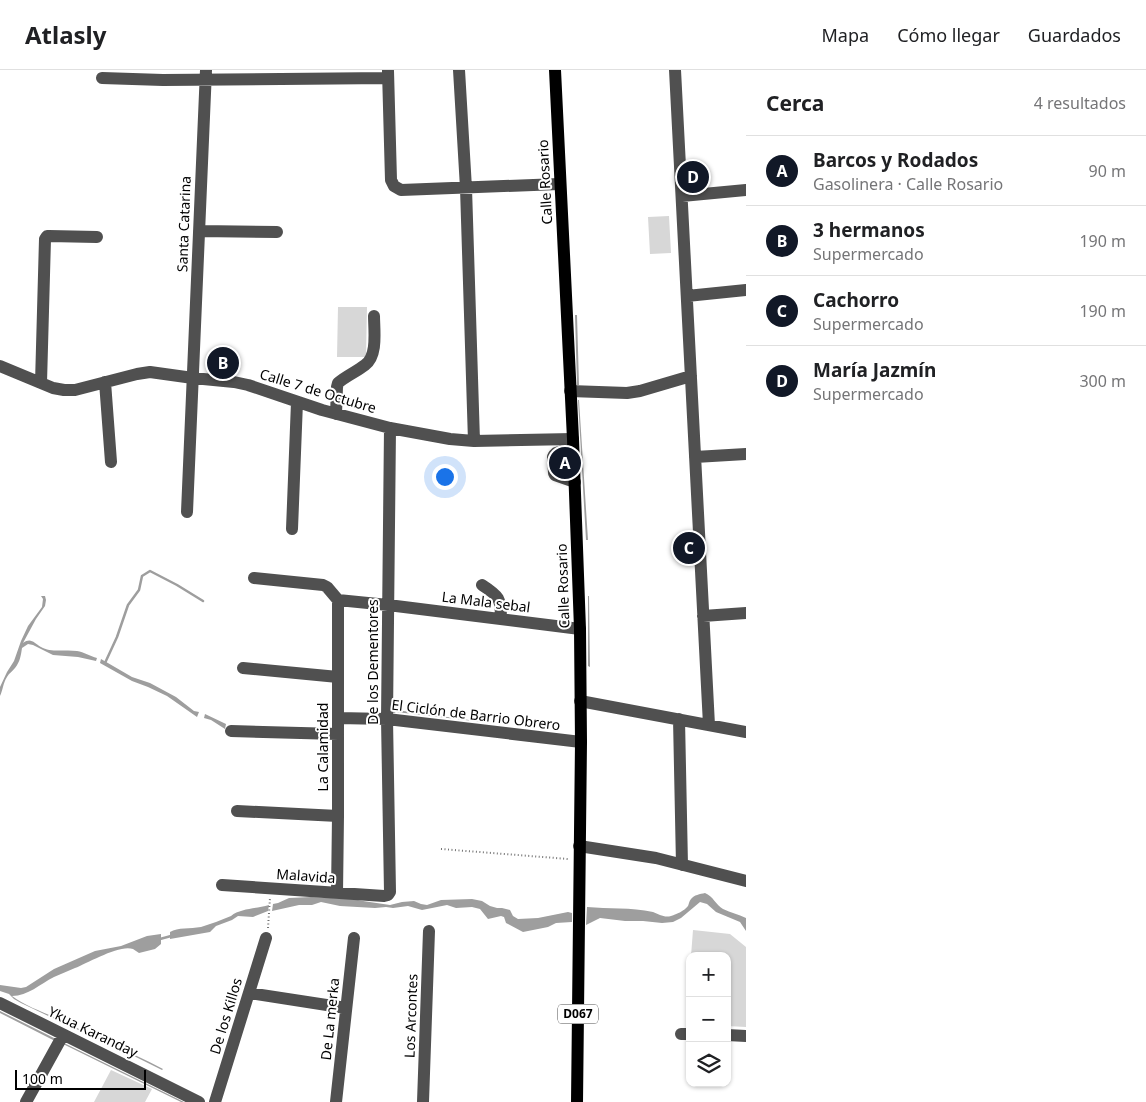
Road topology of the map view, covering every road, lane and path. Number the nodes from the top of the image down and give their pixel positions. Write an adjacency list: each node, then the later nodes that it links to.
1 (459, 70): 8 (street)
2 (554, 70): 7 (main road, Calle Rosario / D067)
3 (675, 70): 10 (street)
4 (388, 74): 5 (street); 8 (street)
5 (206, 75): 6 (street); 11 (street, Santa Catarina)
6 (102, 78)
7 (559, 184): 8 (street); 22 (main road, Calle Rosario / D067)
8 (466, 188): 26 (street)
9 (746, 190): 10 (street)
10 (682, 196): 15 (street)
11 (199, 231): 12 (street); 19 (street, Santa Catarina)
12 (277, 232)
13 (97, 237): 21 (street)
14 (746, 290): 15 (street)
15 (687, 296): 18 (street)
16 (374, 316): 24 (street)
17 (0, 366): 21 (street, Calle 7 de Octubre)
18 (691, 376): 22 (street); 29 (street)
19 (193, 378): 20 (street, Calle 7 de Octubre); 23 (street, Calle 7 de Octubre); 32 (street, Santa Catarina)
20 (105, 382): 21 (street, Calle 7 de Octubre); 30 (street)
21 (41, 384)
22 (570, 391): 27 (main road, Calle Rosario / D067)
23 (297, 402): 24 (street, Calle 7 de Octubre); 33 (street)
24 (336, 414): 25 (street, Calle 7 de Octubre)
25 (390, 428): 26 (street, Calle 7 de Octubre); 37 (street, De los Dementores)
26 (474, 441): 27 (street, Calle 7 de Octubre)
27 (573, 443): 31 (main road, Calle Rosario / D067); 31 (street)
28 (746, 454): 29 (street)
29 (695, 457): 39 (street)
30 (111, 462)
31 (575, 482): 41 (main road, Calle Rosario / D067)
32 (187, 512)
33 (292, 529)
34 (254, 578): 36 (street)
35 (482, 586): 40 (street)
36 (338, 600): 37 (street, La Mala sebal); 43 (street, La Calamidad)
37 (388, 605): 40 (street, La Mala sebal); 46 (street, De los Dementores)
38 (746, 613): 39 (street)
39 (703, 616): 48 (street)
40 (501, 619): 41 (street, La Mala sebal)
41 (580, 629): 44 (main road, Calle Rosario / D067)
42 (243, 668): 43 (street)
43 (338, 678): 45 (street, La Calamidad)
44 (580, 701): 47 (street); 52 (main road, Calle Rosario / D067)
45 (338, 718): 46 (street, El Ciclón de Barrio Obrero); 51 (street, La Calamidad)
46 (387, 719): 52 (street, El Ciclón de Barrio Obrero); 62 (street, De los Dementores)
47 (679, 720): 48 (street); 58 (street)
48 (709, 725): 50 (street)
49 (231, 731): 51 (street)
50 (746, 732)
51 (338, 734): 54 (street, La Calamidad)
52 (581, 742): 55 (main road, Calle Rosario / D067)
53 (237, 811): 54 (street)
54 (338, 816): 61 (street, La Calamidad)
55 (579, 846): 58 (street); 78 (main road, Calle Rosario / D067)
56 (441, 849): 57 (path)
57 (561, 859)
58 (682, 865): 59 (street)
59 (746, 881)
60 (222, 885): 61 (street, Malavida)
61 (337, 892): 62 (street, Malavida)
62 (388, 895)
63 (270, 901): 65 (path)
64 (429, 931): 77 (street, Los Arcontes)
65 (266, 938): 67 (street, De los Killos)
66 (354, 938): 69 (street, De La merka)
67 (249, 993): 69 (street); 75 (street, De los Killos)
68 (0, 1003): 70 (street, Ykua Karanday)
69 (346, 1008): 76 (street, De La merka)
70 (63, 1035): 73 (street); 74 (street, Ykua Karanday)
71 (731, 1035): 72 (street)
72 (746, 1036)
73 (26, 1102)
74 (197, 1102)
75 (215, 1102)
76 (336, 1102)
77 (423, 1102)
78 (577, 1102)

